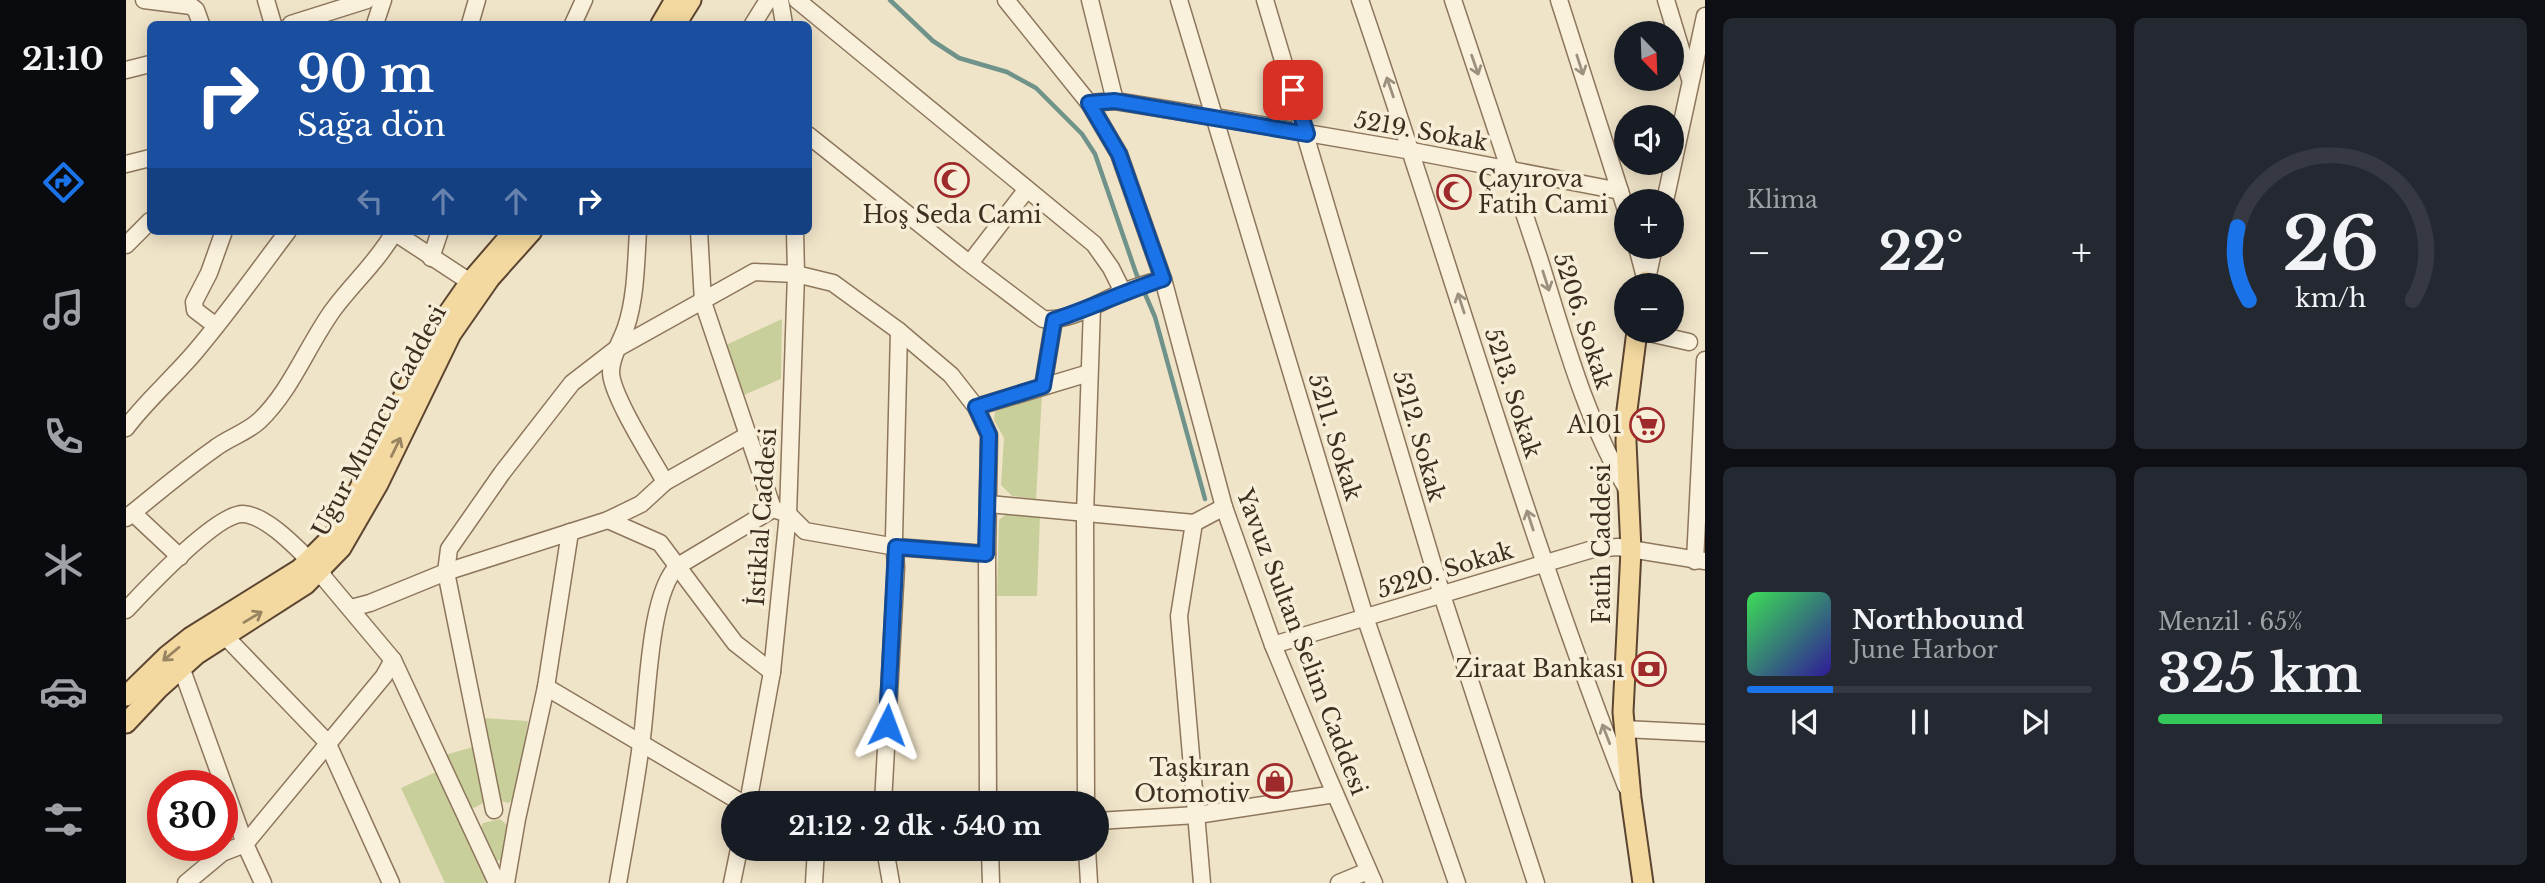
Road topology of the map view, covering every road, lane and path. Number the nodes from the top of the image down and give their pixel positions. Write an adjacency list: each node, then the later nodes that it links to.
1 (144, 0): 21 (street)
2 (266, 0): 22 (street)
3 (367, 0): 23 (street)
4 (383, 0): 24 (street)
5 (477, 0): 25 (street)
6 (584, 0): 26 (street)
7 (675, 0): 27 (main road)
8 (691, 0): 28 (main road)
9 (768, 0): 29 (street)
10 (780, 0): 30 (street)
11 (797, 0): 43 (street)
12 (1006, 0): 35 (street, Yavuz Sultan Selim Caddesi)
13 (1090, 0): 34 (street)
14 (1179, 0): 36 (street, 5211. Sokak)
15 (1265, 0): 37 (street, 5212. Sokak)
16 (1360, 0): 39 (street, 5213. Sokak, one-way to 16)
17 (1453, 0): 42 (street, 5206. Sokak, one-way to 42)
18 (1559, 0): 44 (street, one-way to 44)
19 (1666, 0): 33 (street)
20 (1705, 16): 33 (street)
21 (200, 21)
22 (271, 21)
23 (300, 21)
24 (376, 21)
25 (471, 21)
26 (574, 21)
27 (662, 21)
28 (678, 21)
29 (755, 21)
30 (784, 21)
31 (147, 65): 32 (street)
32 (126, 70)
33 (1695, 86): 45 (street)
34 (1115, 101): 35 (street, 5219. Sokak); 36 (street, 5219. Sokak)
35 (1089, 103): 62 (street, Yavuz Sultan Selim Caddesi)
36 (1214, 117): 37 (street, 5219. Sokak); 104 (street, 5211. Sokak)
37 (1307, 134): 39 (street, 5219. Sokak); 101 (street, 5212. Sokak)
38 (812, 138): 60 (street)
39 (1412, 151): 42 (street, 5219. Sokak); 97 (street, 5213. Sokak, one-way to 39)
40 (147, 160): 41 (street)
41 (126, 164)
42 (1511, 170): 46 (street, 5219. Sokak); 83 (street, 5206. Sokak, one-way to 83)
43 (1027, 189): 60 (street); 64 (street)
44 (1619, 189)
45 (1668, 189)
46 (1614, 190)
47 (147, 224): 58 (street)
48 (223, 235): 68 (street)
49 (285, 235): 68 (street)
50 (393, 235): 88 (street)
51 (399, 235): 59 (street)
52 (439, 235): 59 (street)
53 (511, 235): 63 (main road, Uğur Mumcu Caddesi)
54 (528, 235): 98 (main road, Uğur Mumcu Caddesi, one-way to 54)
55 (638, 235): 75 (street)
56 (699, 235): 65 (street)
57 (795, 235): 61 (street, İstiklal Caddesi)
58 (126, 245)
59 (431, 257): 63 (street)
60 (970, 263): 67 (street)
61 (796, 274): 65 (street); 69 (street); 86 (street, İstiklal Caddesi)
62 (1157, 281): 64 (street); 85 (street, Yavuz Sultan Selim Caddesi)
63 (470, 282): 98 (main road, Uğur Mumcu Caddesi)
64 (1128, 290): 66 (street)
65 (703, 302): 75 (street); 81 (street)
66 (1092, 307): 67 (street); 77 (street)
67 (1054, 320): 78 (street)
68 (216, 326): 80 (street)
69 (899, 331): 79 (street); 92 (street)
70 (1684, 339): 72 (street)
71 (1684, 341): 72 (street)
72 (1689, 342): 74 (street)
73 (1636, 343): 83 (main road, Fatih Caddesi)
74 (1705, 348)
75 (616, 349): 82 (street); 100 (street)
76 (1705, 360): 96 (street)
77 (1089, 373): 78 (street); 87 (street)
78 (1043, 386): 79 (street)
79 (976, 407): 84 (street)
80 (129, 415)
81 (748, 435): 82 (street); 86 (street)
82 (665, 482): 89 (street)
83 (1628, 491): 93 (main road, Fatih Caddesi)
84 (989, 504): 87 (street); 94 (street)
85 (1224, 507): 90 (street); 106 (street, Yavuz Sultan Selim Caddesi)
86 (781, 512): 92 (street); 99 (street); 109 (street, İstiklal Caddesi)
87 (1085, 514): 90 (street); 121 (street)
88 (129, 515): 95 (street)
89 (608, 520): 91 (street); 99 (street)
90 (1194, 523): 125 (street)
91 (570, 532): 100 (street); 110 (street)
92 (896, 547): 94 (street); 119 (street)
93 (1631, 550): 96 (street, 5220. Sokak); 97 (street, 5220. Sokak); 113 (main road, Fatih Caddesi)
94 (986, 554): 120 (street)
95 (180, 557): 98 (street); 103 (street)
96 (1700, 561)
97 (1544, 564): 101 (street, 5220. Sokak); 123 (street, 5213. Sokak, one-way to 97)
98 (315, 566): 102 (street); 105 (main road, Uğur Mumcu Caddesi, one-way to 98); 111 (main road, Uğur Mumcu Caddesi, one-way to 111)
99 (678, 566): 109 (street); 116 (street)
100 (446, 572): 102 (street); 124 (street)
101 (1442, 595): 104 (street, 5220. Sokak); 150 (street, 5212. Sokak)
102 (351, 608): 107 (street)
103 (126, 610)
104 (1365, 617): 106 (street, 5220. Sokak); 149 (street, 5211. Sokak)
105 (224, 635): 108 (main road, Uğur Mumcu Caddesi); 115 (street)
106 (1273, 645): 122 (street, Yavuz Sultan Selim Caddesi)
107 (393, 660): 115 (street); 126 (street)
108 (181, 667): 112 (main road, Uğur Mumcu Caddesi); 129 (street)
109 (772, 672): 118 (street, İstiklal Caddesi)
110 (547, 687): 116 (street); 127 (street)
111 (126, 696)
112 (126, 723)
113 (1623, 729): 114 (street); 123 (main road, Fatih Caddesi)
114 (1705, 733)
115 (327, 742): 129 (street); 138 (street)
116 (642, 742): 117 (street); 141 (street)
117 (722, 791)
118 (750, 791)
119 (884, 791)
120 (988, 791)
121 (1086, 791)
122 (1335, 794): 125 (street); 135 (street, Yavuz Sultan Selim Caddesi)
123 (1631, 798): 151 (main road, Fatih Caddesi)
124 (494, 810): 126 (street); 127 (street)
125 (1197, 815): 128 (street); 147 (street)
126 (467, 819): 139 (street)
127 (517, 819): 140 (street)
128 (1109, 820)
129 (245, 844): 136 (street); 137 (street)
130 (737, 861): 142 (street)
131 (815, 861): 143 (street)
132 (887, 861): 144 (street)
133 (990, 861): 145 (street)
134 (1088, 861): 146 (street)
135 (1371, 877): 148 (street)
136 (186, 883)
137 (263, 883)
138 (391, 883)
139 (497, 883)
140 (506, 883)
141 (618, 883)
142 (732, 883)
143 (814, 883)
144 (891, 883)
145 (991, 883)
146 (1089, 883)
147 (1202, 883)
148 (1339, 883)
149 (1457, 883)
150 (1536, 883)
151 (1643, 883)

